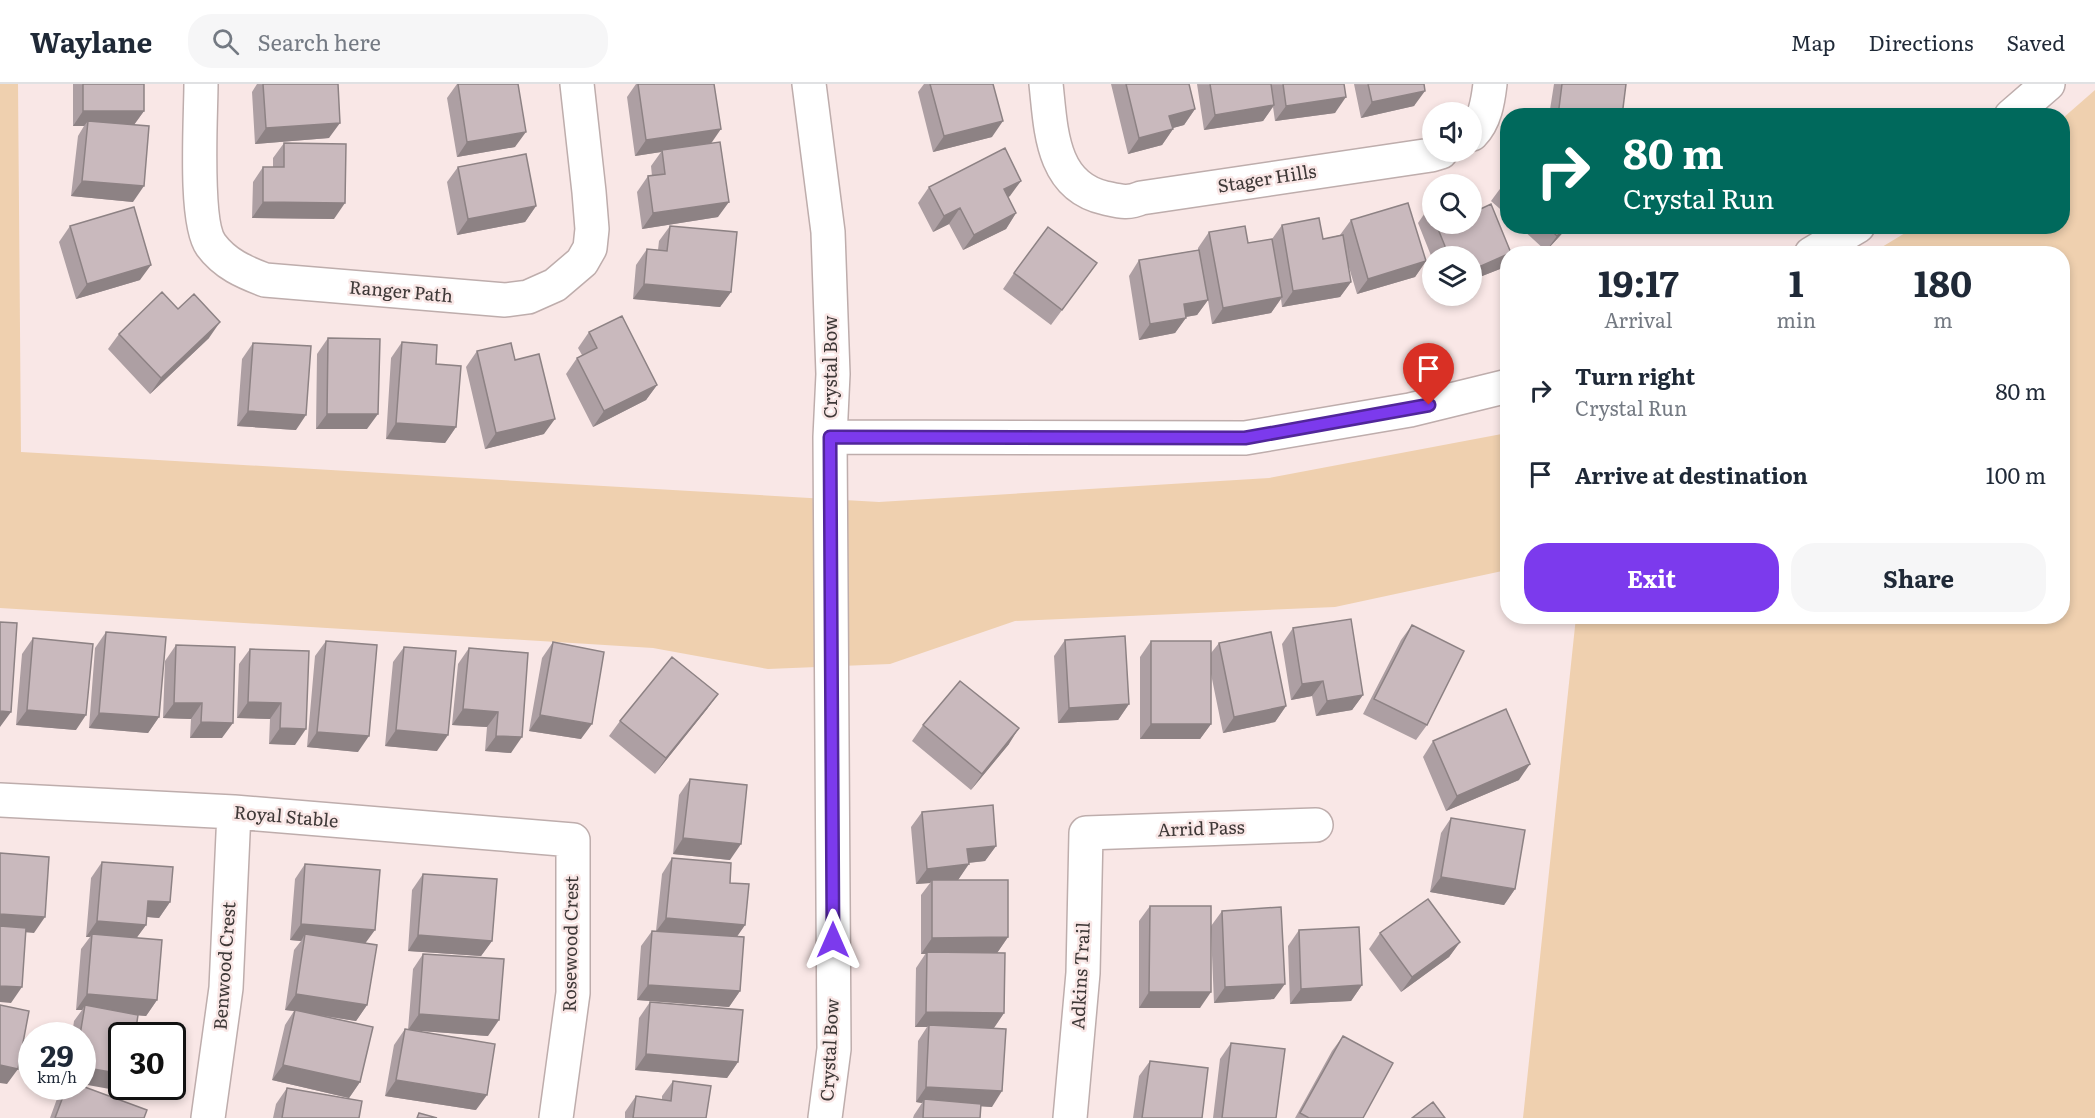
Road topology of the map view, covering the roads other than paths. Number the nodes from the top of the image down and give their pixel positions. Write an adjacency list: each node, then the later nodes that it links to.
1 (201, 84): 2 (street, Ranger Path)
2 (577, 84)
3 (809, 84): 13 (street, Crystal Bow)
4 (1046, 84): 9 (street, Stager Hills)
5 (1490, 84): 8 (street)
6 (2040, 87): 7 (street)
7 (2019, 108)
8 (1482, 117)
9 (1422, 156)
10 (1845, 234): 11 (street)
11 (1824, 246)
12 (1500, 388): 13 (street)
13 (830, 437): 21 (street, Crystal Bow)
14 (0, 800): 15 (street, Royal Stable)
15 (234, 812): 18 (street, Royal Stable); 19 (street, Benwood Crest)
16 (1316, 825): 17 (street, Arrid Pass)
17 (1086, 833): 22 (street, Adkins Trail)
18 (573, 840): 20 (street, Rosewood Crest)
19 (208, 1118)
20 (556, 1118)
21 (825, 1118)
22 (1070, 1118)

